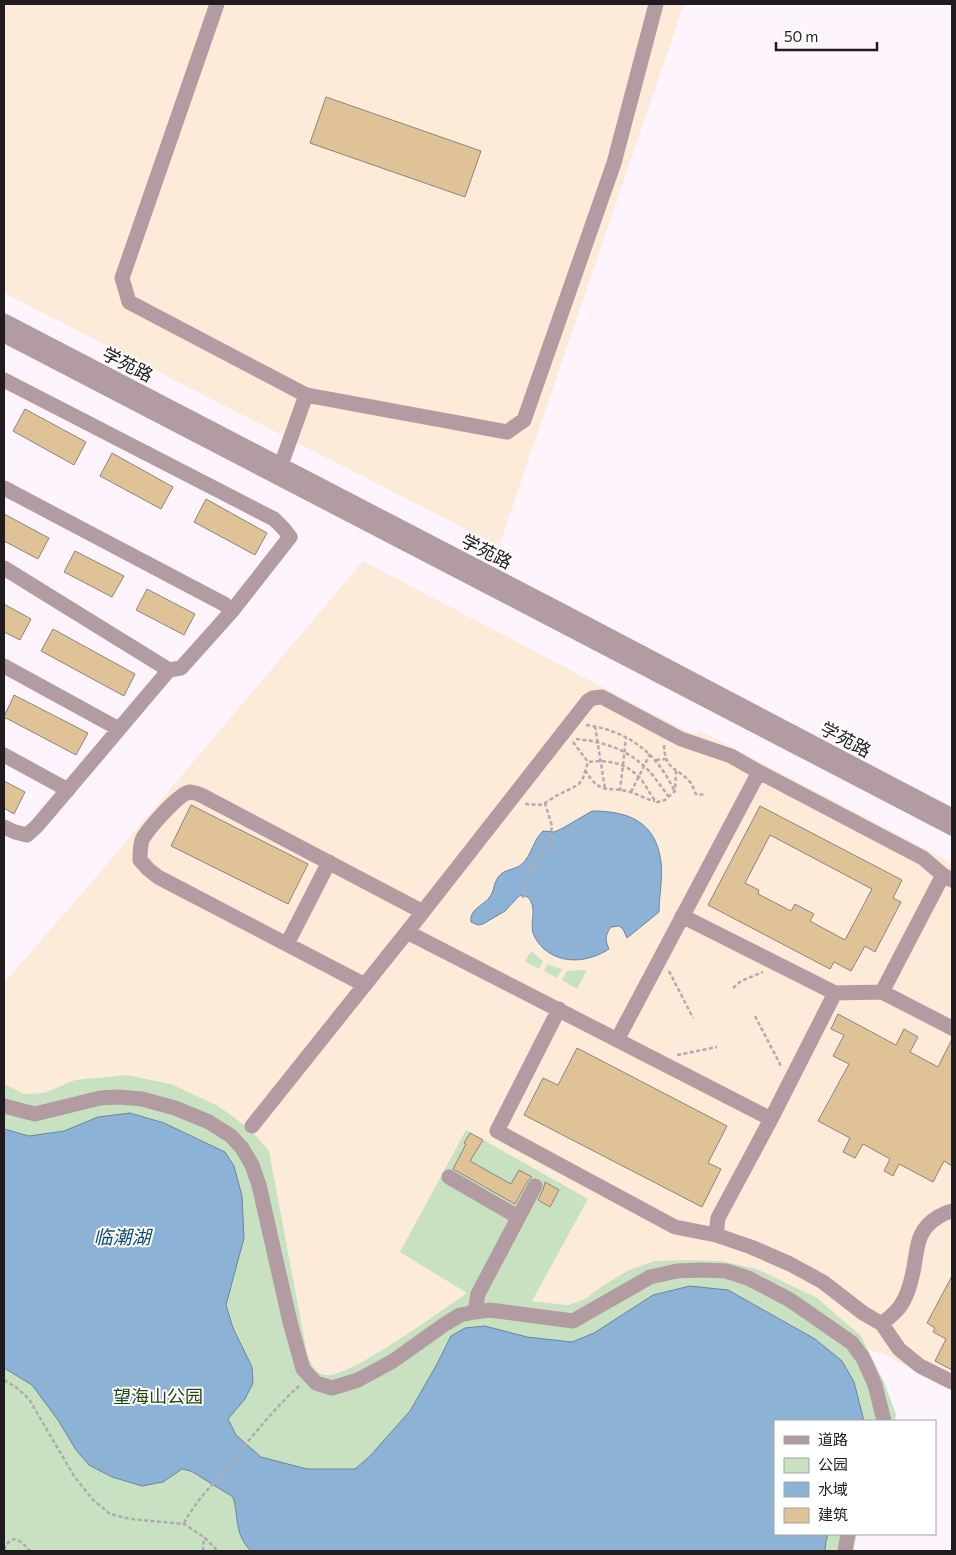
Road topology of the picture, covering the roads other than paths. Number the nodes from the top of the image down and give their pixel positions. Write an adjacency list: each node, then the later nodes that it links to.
1 (217, 4): 6 (street)
2 (656, 4): 6 (street)
3 (4, 321): 7 (street, 学苑路)
4 (4, 335): 19 (street, 学苑路)
5 (4, 380): 10 (street)
6 (306, 395): 7 (street)
7 (281, 466): 17 (street, 学苑路)
8 (4, 488): 10 (street)
9 (4, 568): 12 (street)
10 (232, 611): 12 (street)
11 (4, 666): 13 (street)
12 (169, 670): 13 (street)
13 (119, 729): 16 (street)
14 (4, 755): 16 (street)
15 (759, 772): 21 (street); 22 (street); 23 (street)
16 (68, 790): 18 (street)
17 (952, 816)
18 (4, 827)
19 (952, 828)
20 (329, 862): 22 (street); 25 (street); 25 (street)
21 (948, 878): 27 (street)
22 (423, 912): 24 (street)
23 (682, 916): 28 (street); 31 (street)
24 (407, 932): 26 (street); 29 (street)
25 (287, 944): 26 (street)
26 (365, 985): 34 (street)
27 (882, 992): 28 (street); 30 (street)
28 (835, 993): 33 (street)
29 (559, 1010): 31 (street); 39 (street)
30 (952, 1028)
31 (617, 1040): 33 (street)
32 (4, 1106): 40 (street)
33 (771, 1119): 39 (street)
34 (252, 1126)
35 (449, 1178): 38 (street)
36 (535, 1186): 38 (street)
37 (952, 1211): 41 (street)
38 (518, 1217): 40 (street)
39 (716, 1235): 41 (street)
40 (475, 1312): 43 (street)
41 (882, 1324): 42 (street)
42 (952, 1382)
43 (884, 1420)
44 (848, 1535): 45 (street)
45 (845, 1551)

